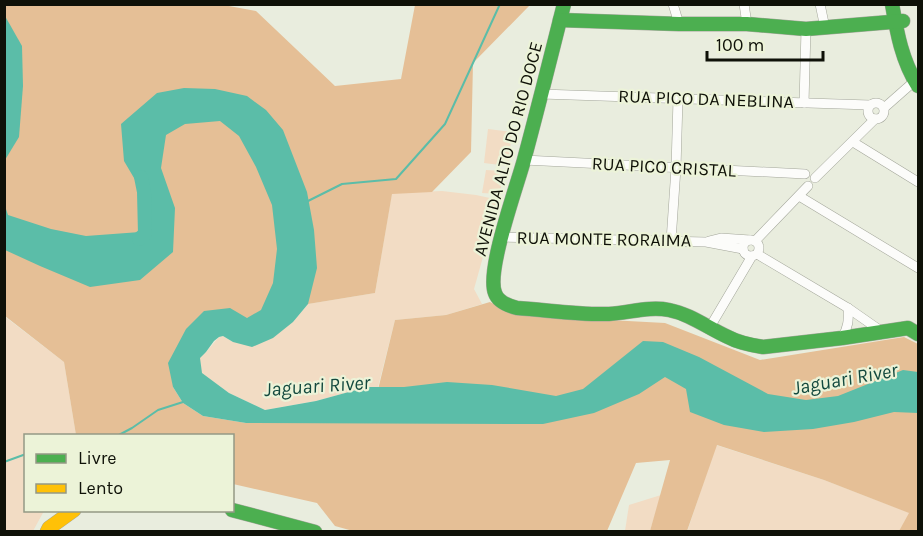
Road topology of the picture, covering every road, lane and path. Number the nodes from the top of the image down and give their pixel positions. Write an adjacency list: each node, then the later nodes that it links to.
1 (564, 4): 7 (street, AVENIDA ALTO DO RIO DOCE)
2 (673, 4): 9 (street)
3 (744, 4): 10 (street)
4 (820, 4): 12 (street)
5 (892, 4): 8 (street)
6 (901, 4): 8 (street)
7 (560, 20): 9 (street); 14 (street, AVENIDA ALTO DO RIO DOCE)
8 (899, 21): 12 (street); 13 (street)
9 (679, 24): 10 (street)
10 (747, 24): 11 (street)
11 (806, 28): 12 (street); 16 (street)
12 (825, 28)
13 (917, 79): 17 (street)
14 (541, 94): 15 (street, RUA PICO DA NEBLINA); 20 (street, AVENIDA ALTO DO RIO DOCE)
15 (678, 99): 16 (street, RUA PICO DA NEBLINA); 21 (street)
16 (804, 103): 17 (street, RUA PICO DA NEBLINA)
17 (877, 105): 18 (street); 18 (street)
18 (875, 119): 19 (street)
19 (853, 142): 23 (street); 24 (street)
20 (524, 160): 21 (street, RUA PICO CRISTAL); 27 (street, AVENIDA ALTO DO RIO DOCE)
21 (676, 168): 22 (street, RUA PICO CRISTAL); 29 (street)
22 (805, 174): 23 (street); 25 (street)
23 (815, 178): 25 (street)
24 (918, 182)
25 (808, 186): 26 (street)
26 (799, 196): 28 (street); 33 (street)
27 (501, 237): 29 (street, RUA MONTE RORAIMA); 35 (street, AVENIDA ALTO DO RIO DOCE)
28 (753, 240): 30 (street, RUA MONTE RORAIMA); 31 (street); 32 (street)
29 (671, 241): 30 (street, RUA MONTE RORAIMA)
30 (706, 242): 31 (street, RUA MONTE RORAIMA)
31 (743, 249): 32 (street)
32 (754, 255): 34 (street); 35 (street)
33 (918, 268)
34 (848, 309): 37 (street); 38 (street)
35 (710, 327): 38 (street, AVENIDA ALTO DO RIO DOCE)
36 (915, 328): 37 (street, AVENIDA ALTO DO RIO DOCE)
37 (881, 332): 38 (street, AVENIDA ALTO DO RIO DOCE)
38 (842, 338)
39 (234, 511): 43 (street)
40 (69, 514): 41 (street); 42 (street)
41 (47, 531)
42 (58, 531)
43 (315, 531)

